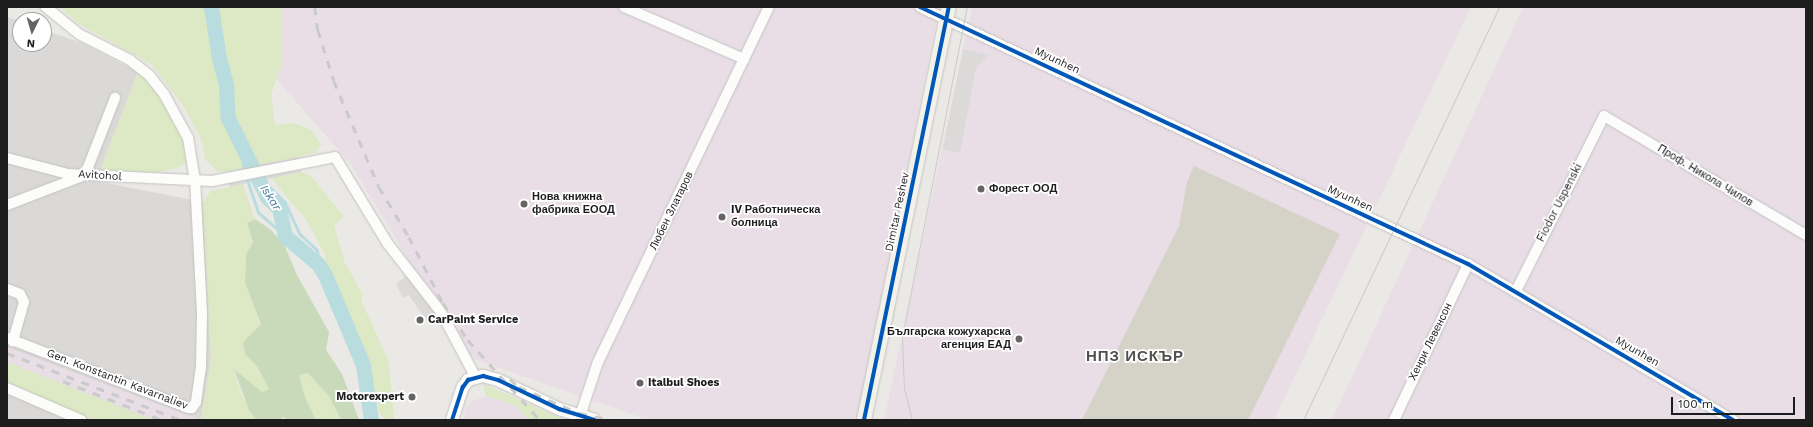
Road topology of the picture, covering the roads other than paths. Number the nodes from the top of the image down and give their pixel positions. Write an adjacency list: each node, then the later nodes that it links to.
1 (46, 7): 11 (street)
2 (624, 7): 6 (street)
3 (769, 7): 6 (street, Любен Златаров)
4 (920, 7): 5 (street)
5 (948, 13): 14 (street, Myunhen); 24 (main road, Dimitar Peshev)
6 (744, 59): 20 (street, Любен Златаров)
7 (115, 98): 10 (street)
8 (1604, 116): 13 (street, Проф. Никола Чилов); 16 (street, Fiodor Uspenski)
9 (7, 158): 10 (street, Avitohol)
10 (85, 175): 11 (street, Avitohol); 12 (street)
11 (195, 181): 17 (street, Gen. Konstantin Kavarnaliev); 18 (street, Avitohol)
12 (7, 205)
13 (1806, 236)
14 (1468, 264): 16 (street, Myunhen); 25 (street, Хенри Левенсон)
15 (7, 289): 17 (street)
16 (1516, 291): 26 (street, Myunhen)
17 (10, 339)
18 (475, 376): 20 (street); 22 (street)
19 (7, 388): 21 (street)
20 (580, 416): 23 (street)
21 (81, 420)
22 (452, 420)
23 (594, 420)
24 (864, 420)
25 (1394, 420)
26 (1733, 420)

